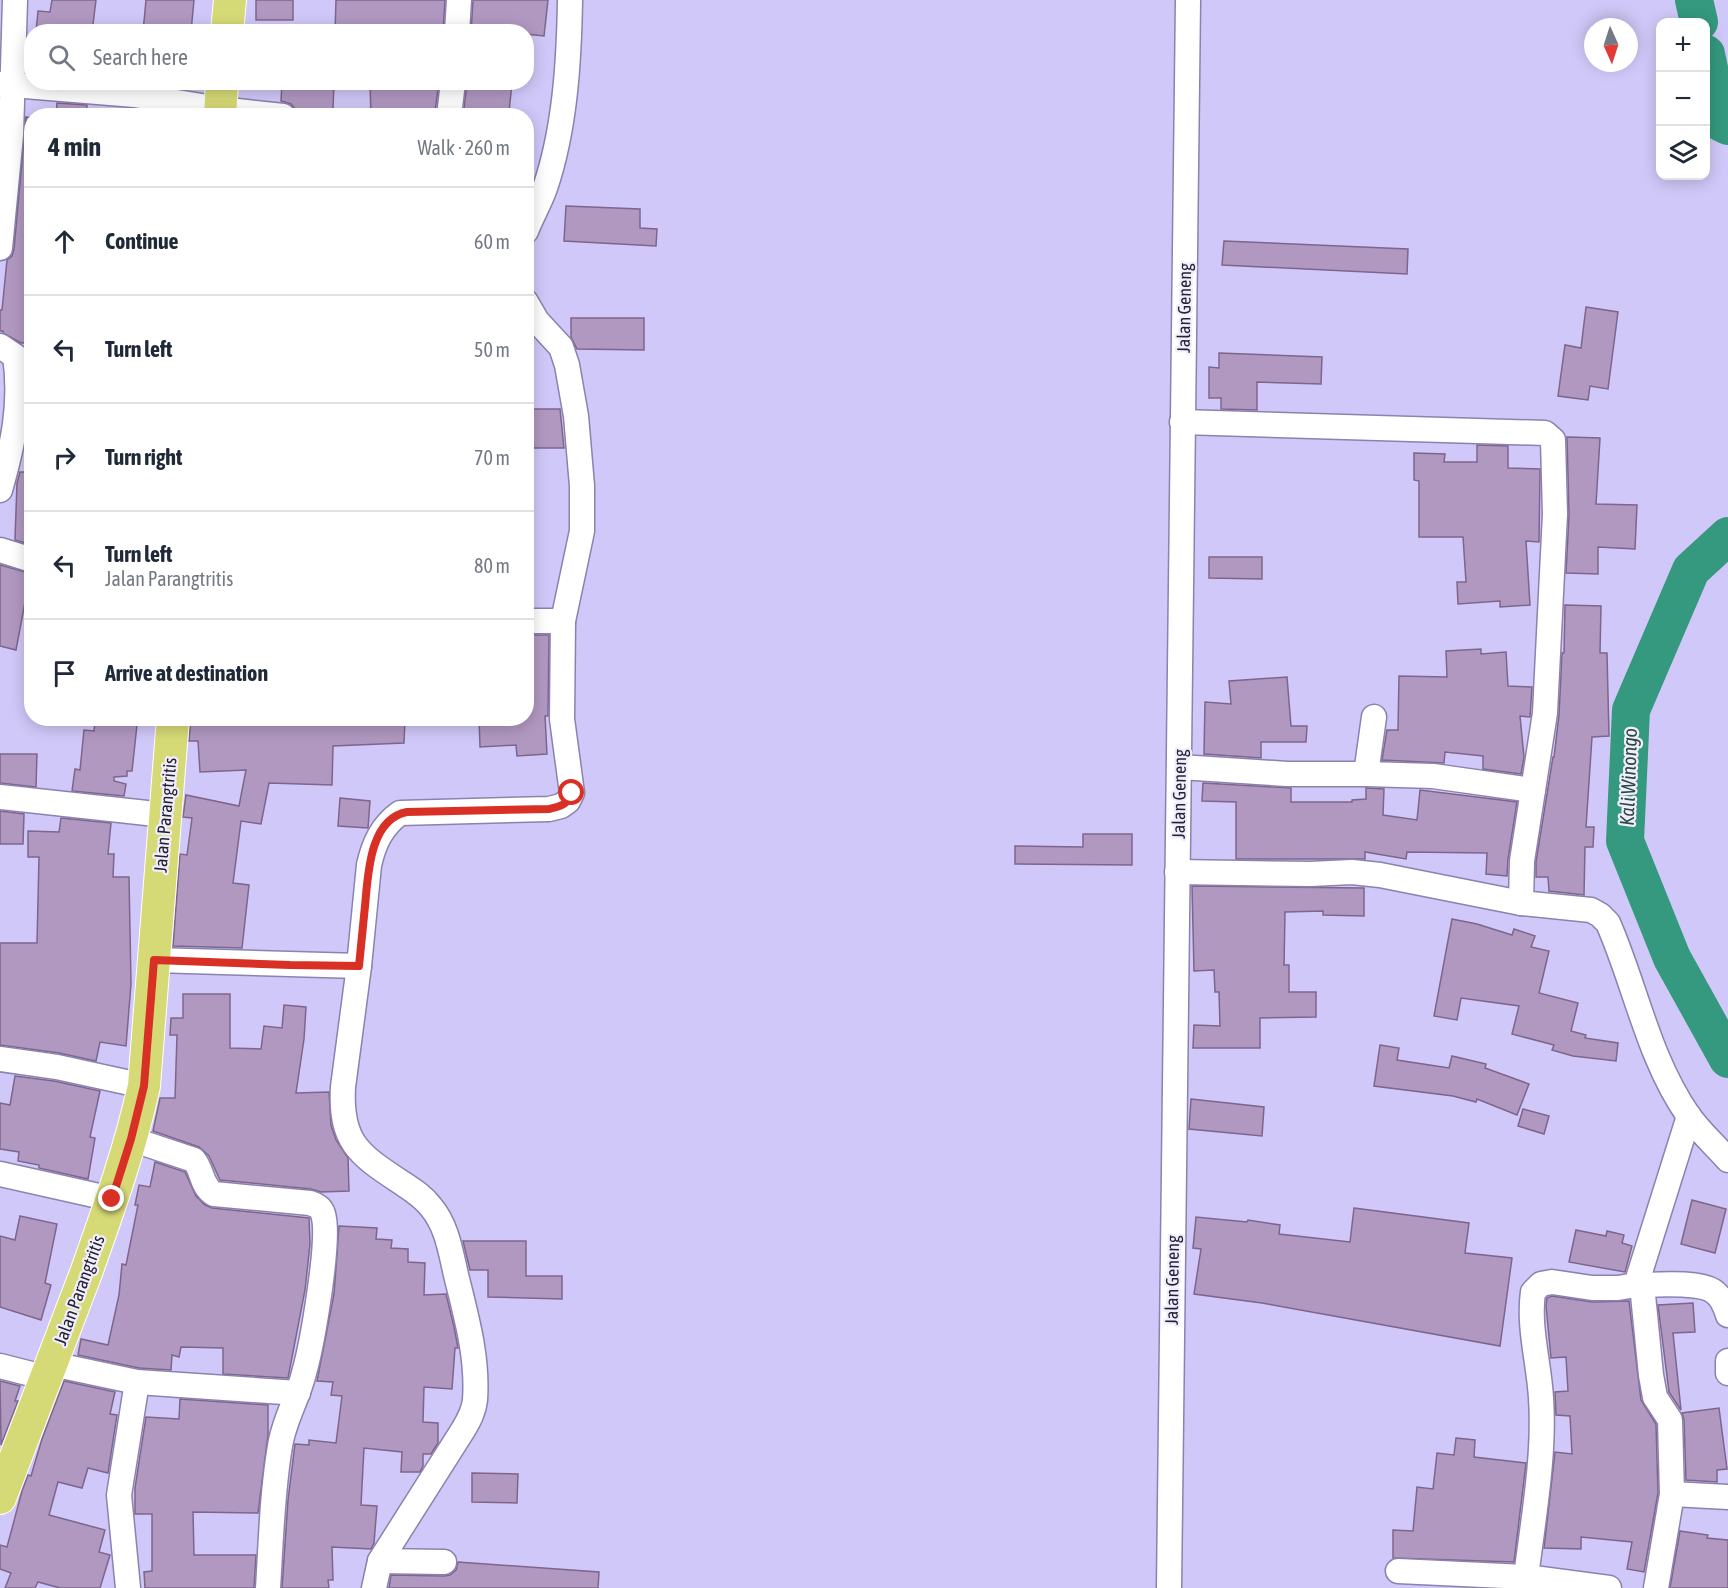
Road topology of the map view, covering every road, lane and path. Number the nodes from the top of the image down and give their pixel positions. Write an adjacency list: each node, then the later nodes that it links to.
1 (15, 0): 8 (street)
2 (230, 0): 6 (main road)
3 (459, 0): 7 (street)
4 (570, 0): 16 (street)
5 (1188, 0): 21 (street, Jalan Geneng)
6 (228, 24)
7 (458, 24)
8 (6, 85): 9 (street); 15 (street)
9 (24, 86)
10 (70, 90): 12 (street)
11 (452, 90): 14 (street)
12 (221, 102): 13 (street)
13 (248, 108)
14 (450, 108)
15 (6, 134): 17 (street)
16 (534, 212)
17 (0, 248)
18 (534, 316): 19 (street)
19 (538, 336): 26 (street)
20 (0, 346): 22 (street)
21 (1182, 422): 29 (street, Jalan Geneng); 31 (street)
22 (0, 490)
23 (0, 550): 24 (street)
24 (24, 558)
25 (534, 621): 26 (street)
26 (564, 621): 37 (street)
27 (1374, 717): 30 (street)
28 (172, 726): 33 (main road, Jalan Parangtritis)
29 (1180, 767): 30 (street); 34 (street, Jalan Geneng)
30 (1366, 774): 31 (street)
31 (1533, 790): 35 (street)
32 (0, 797): 33 (street)
33 (165, 815): 36 (main road, Jalan Parangtritis)
34 (1177, 872): 35 (street); 63 (street, Jalan Geneng)
35 (1521, 903): 40 (street)
36 (154, 960): 37 (street); 39 (main road, Jalan Parangtritis)
37 (359, 966): 56 (street)
38 (0, 1059): 39 (street)
39 (144, 1086): 41 (main road, Jalan Parangtritis)
40 (1689, 1116): 42 (street); 45 (street)
41 (131, 1139): 44 (main road, Jalan Parangtritis); 52 (street)
42 (1728, 1160)
43 (0, 1174): 44 (street)
44 (112, 1199): 49 (main road, Jalan Parangtritis)
45 (1639, 1285): 46 (street); 53 (street); 59 (street)
46 (1728, 1315)
47 (1728, 1361): 50 (street)
48 (0, 1366): 49 (street)
49 (49, 1371): 51 (street); 55 (main road, Jalan Parangtritis)
50 (1728, 1373)
51 (137, 1382): 52 (street); 60 (street)
52 (298, 1393): 61 (street)
53 (1672, 1494): 54 (street); 65 (street)
54 (1728, 1497)
55 (0, 1498)
56 (380, 1561): 57 (street); 62 (street)
57 (444, 1562)
58 (1398, 1571): 59 (street)
59 (1525, 1583): 64 (street)
60 (128, 1588)
61 (268, 1588)
62 (375, 1588)
63 (1168, 1588)
64 (1609, 1588)
65 (1656, 1588)

